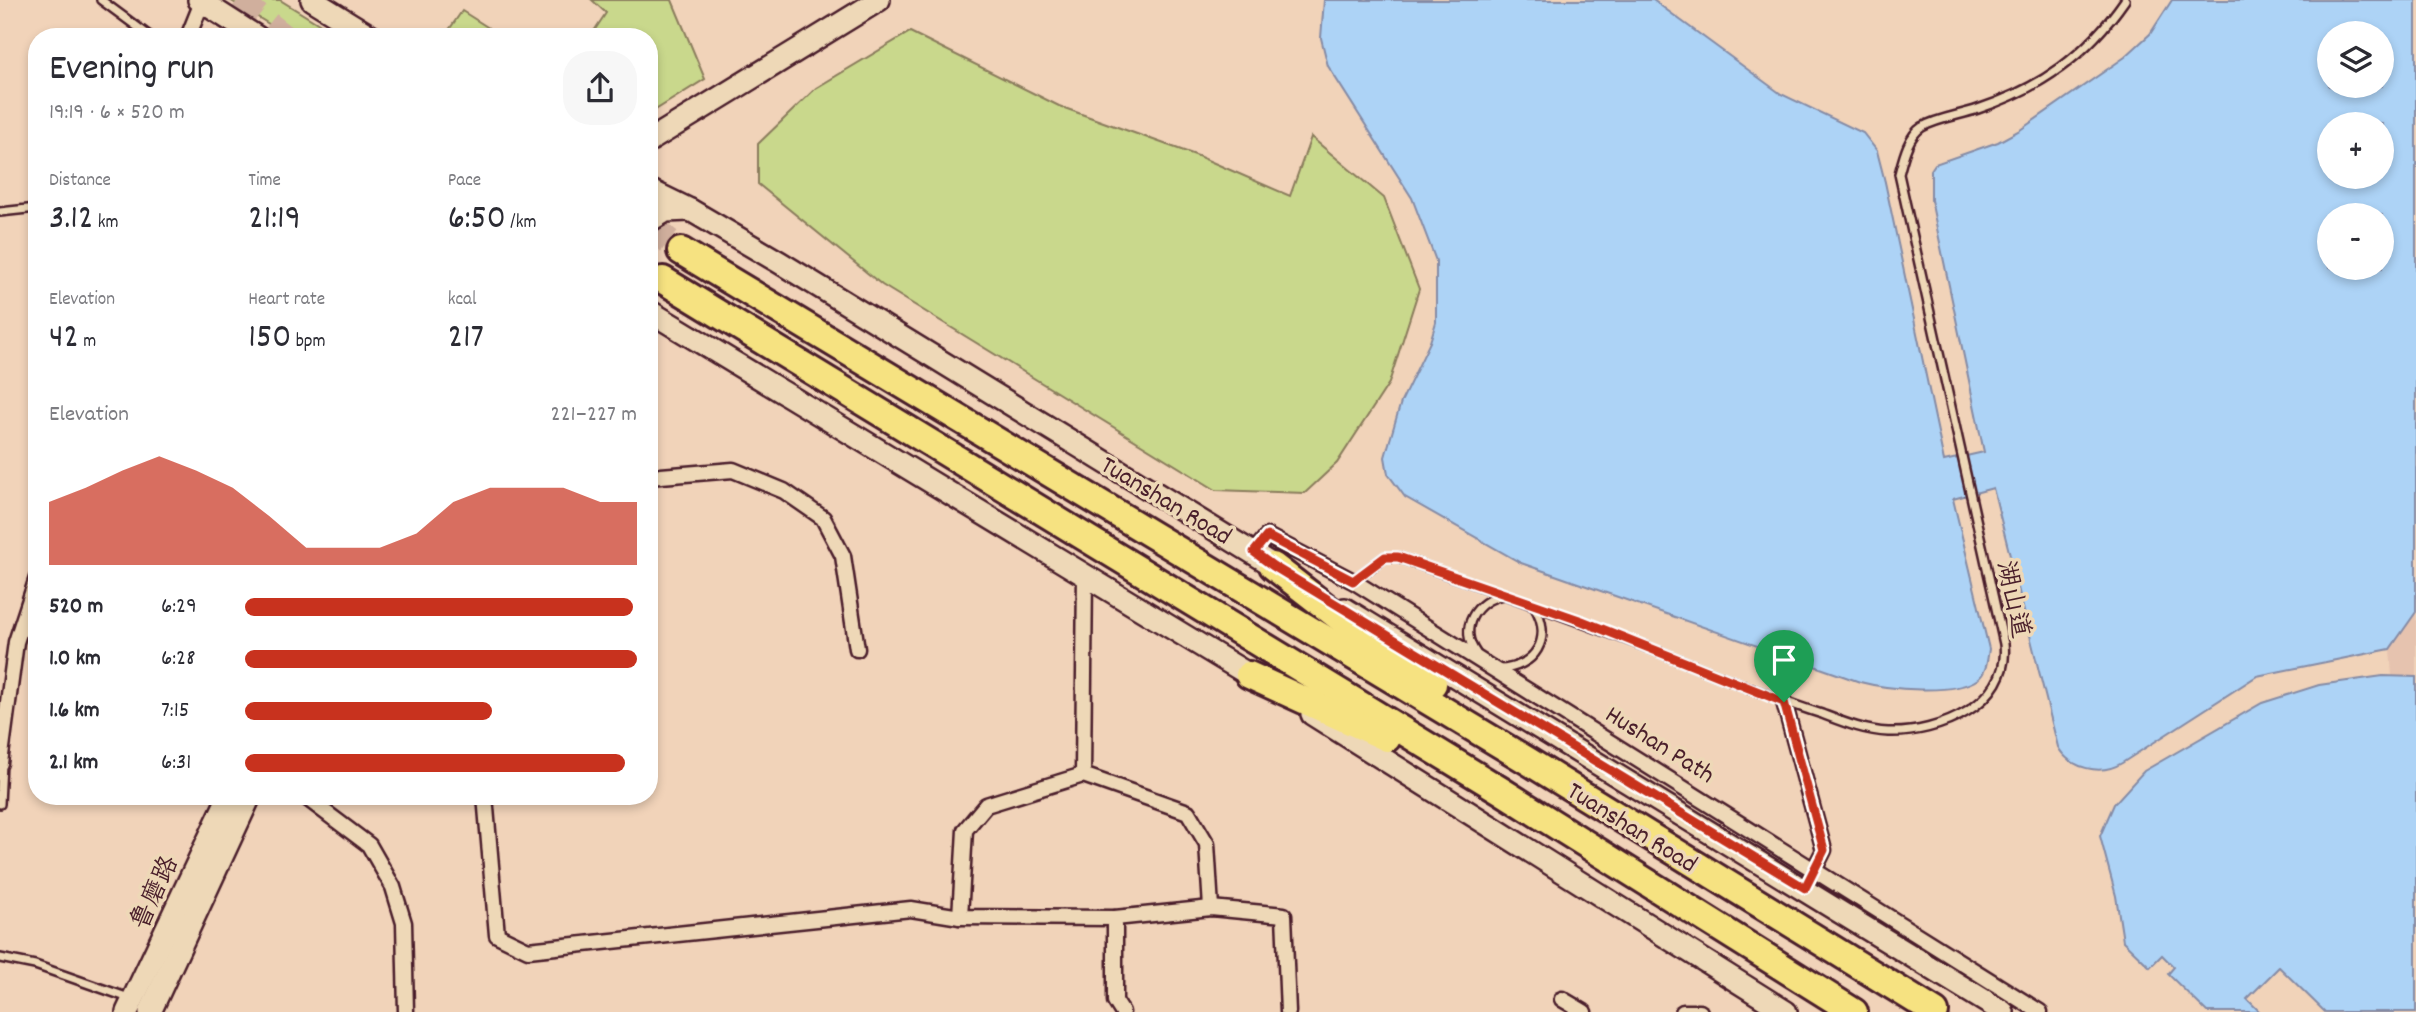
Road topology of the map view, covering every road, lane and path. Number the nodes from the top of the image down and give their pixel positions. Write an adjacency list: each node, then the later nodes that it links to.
1 (101, 0): 6 (lane)
2 (312, 0): 9 (main road)
3 (879, 0): 10 (main road)
4 (2125, 0): 32 (lane, 湖山道)
5 (201, 1): 7 (street); 8 (main road)
6 (139, 28)
7 (190, 28)
8 (243, 28)
9 (357, 28)
10 (658, 135)
11 (658, 194): 13 (main road, Tuanshan Road)
12 (28, 209): 14 (lane)
13 (692, 211): 15 (main road); 20 (main road, Tuanshan Road)
14 (0, 212)
15 (658, 216)
16 (681, 251): 33 (highway, Tuanshan Road)
17 (663, 280): 36 (highway, Tuanshan Road)
18 (658, 316): 21 (main road)
19 (658, 476): 28 (street)
20 (1264, 559): 22 (street, Hushan Path); 33 (highway); 43 (main road, Tuanshan Road)
21 (1085, 573): 31 (main road); 35 (street)
22 (1353, 581): 23 (lane, 湖山道); 29 (street, Hushan Path)
23 (1503, 594): 25 (lane, 湖山道); 29 (lane)
24 (28, 605): 27 (street)
25 (1533, 606): 30 (lane); 32 (lane, 湖山道)
26 (0, 640): 27 (street)
27 (16, 642): 34 (street)
28 (857, 649)
29 (1478, 657): 30 (street, Hushan Path)
30 (1498, 669): 42 (street, Hushan Path)
31 (1249, 675): 36 (highway); 56 (main road)
32 (1784, 702): 42 (street)
33 (1528, 761): 58 (highway, Tuanshan Road)
34 (1, 763): 37 (lane)
35 (1083, 775): 44 (street); 45 (street)
36 (1500, 790): 57 (highway, Tuanshan Road)
37 (0, 804)
38 (225, 805): 49 (main road, 鲁磨路)
39 (245, 805): 49 (main road, 鲁磨路)
40 (316, 805): 50 (street)
41 (486, 805): 45 (street)
42 (1815, 868): 43 (street); 60 (street, Hushan Path)
43 (1805, 888): 59 (main road, Tuanshan Road)
44 (1211, 908): 46 (street); 52 (street)
45 (960, 917): 46 (street)
46 (1115, 918): 51 (street)
47 (0, 958): 49 (lane)
48 (1562, 999): 53 (street)
49 (140, 1008)
50 (406, 1012)
51 (1122, 1012)
52 (1288, 1012)
53 (1584, 1012)
54 (1683, 1012): 55 (street)
55 (1700, 1012)
56 (1786, 1012)
57 (1854, 1012)
58 (1935, 1012)
59 (2003, 1012)
60 (2040, 1012)

